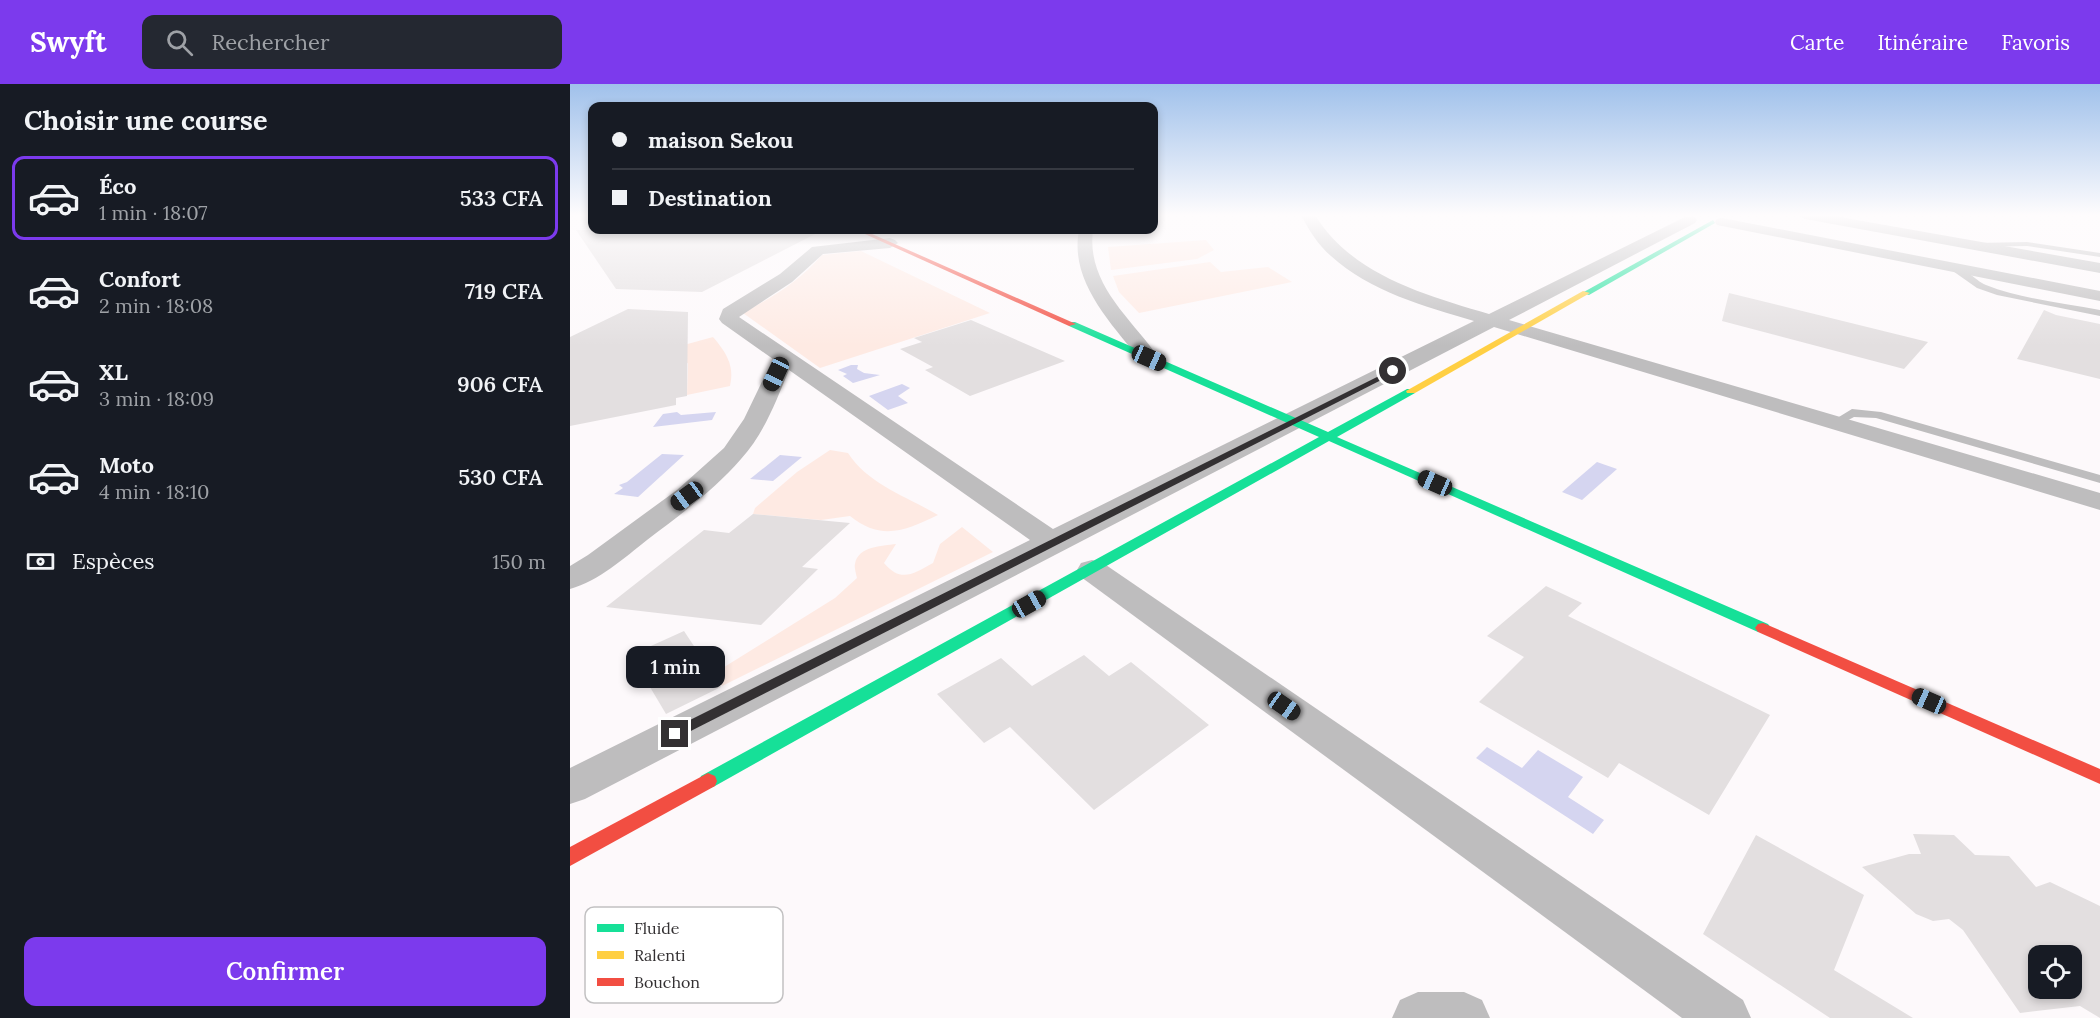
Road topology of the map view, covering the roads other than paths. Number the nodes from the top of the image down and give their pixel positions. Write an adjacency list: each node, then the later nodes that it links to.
1 (808, 259): 16 (street)
2 (925, 259): 15 (street)
3 (1084, 259): 15 (street)
4 (1342, 259): 13 (street)
5 (1620, 259): 13 (street)
6 (1636, 259): 14 (street)
7 (1907, 259): 9 (street)
8 (2047, 259): 10 (street)
9 (1953, 267): 11 (street); 12 (lane)
10 (2100, 268)
11 (2100, 296)
12 (2100, 313)
13 (1493, 321): 14 (street); 17 (street)
14 (1521, 330): 18 (street); 19 (street)
15 (1149, 358): 17 (street)
16 (784, 359): 22 (street); 24 (street)
17 (1292, 421): 19 (street); 22 (street)
18 (1835, 423): 20 (lane); 21 (street)
19 (1328, 435): 23 (street); 25 (street)
20 (2100, 479)
21 (2100, 502)
22 (1052, 542): 26 (street)
23 (1092, 570): 27 (street); 30 (street)
24 (570, 579)
25 (2100, 777)
26 (570, 787)
27 (570, 857)
28 (1418, 1018): 29 (street)
29 (1464, 1018)
30 (1725, 1018)

